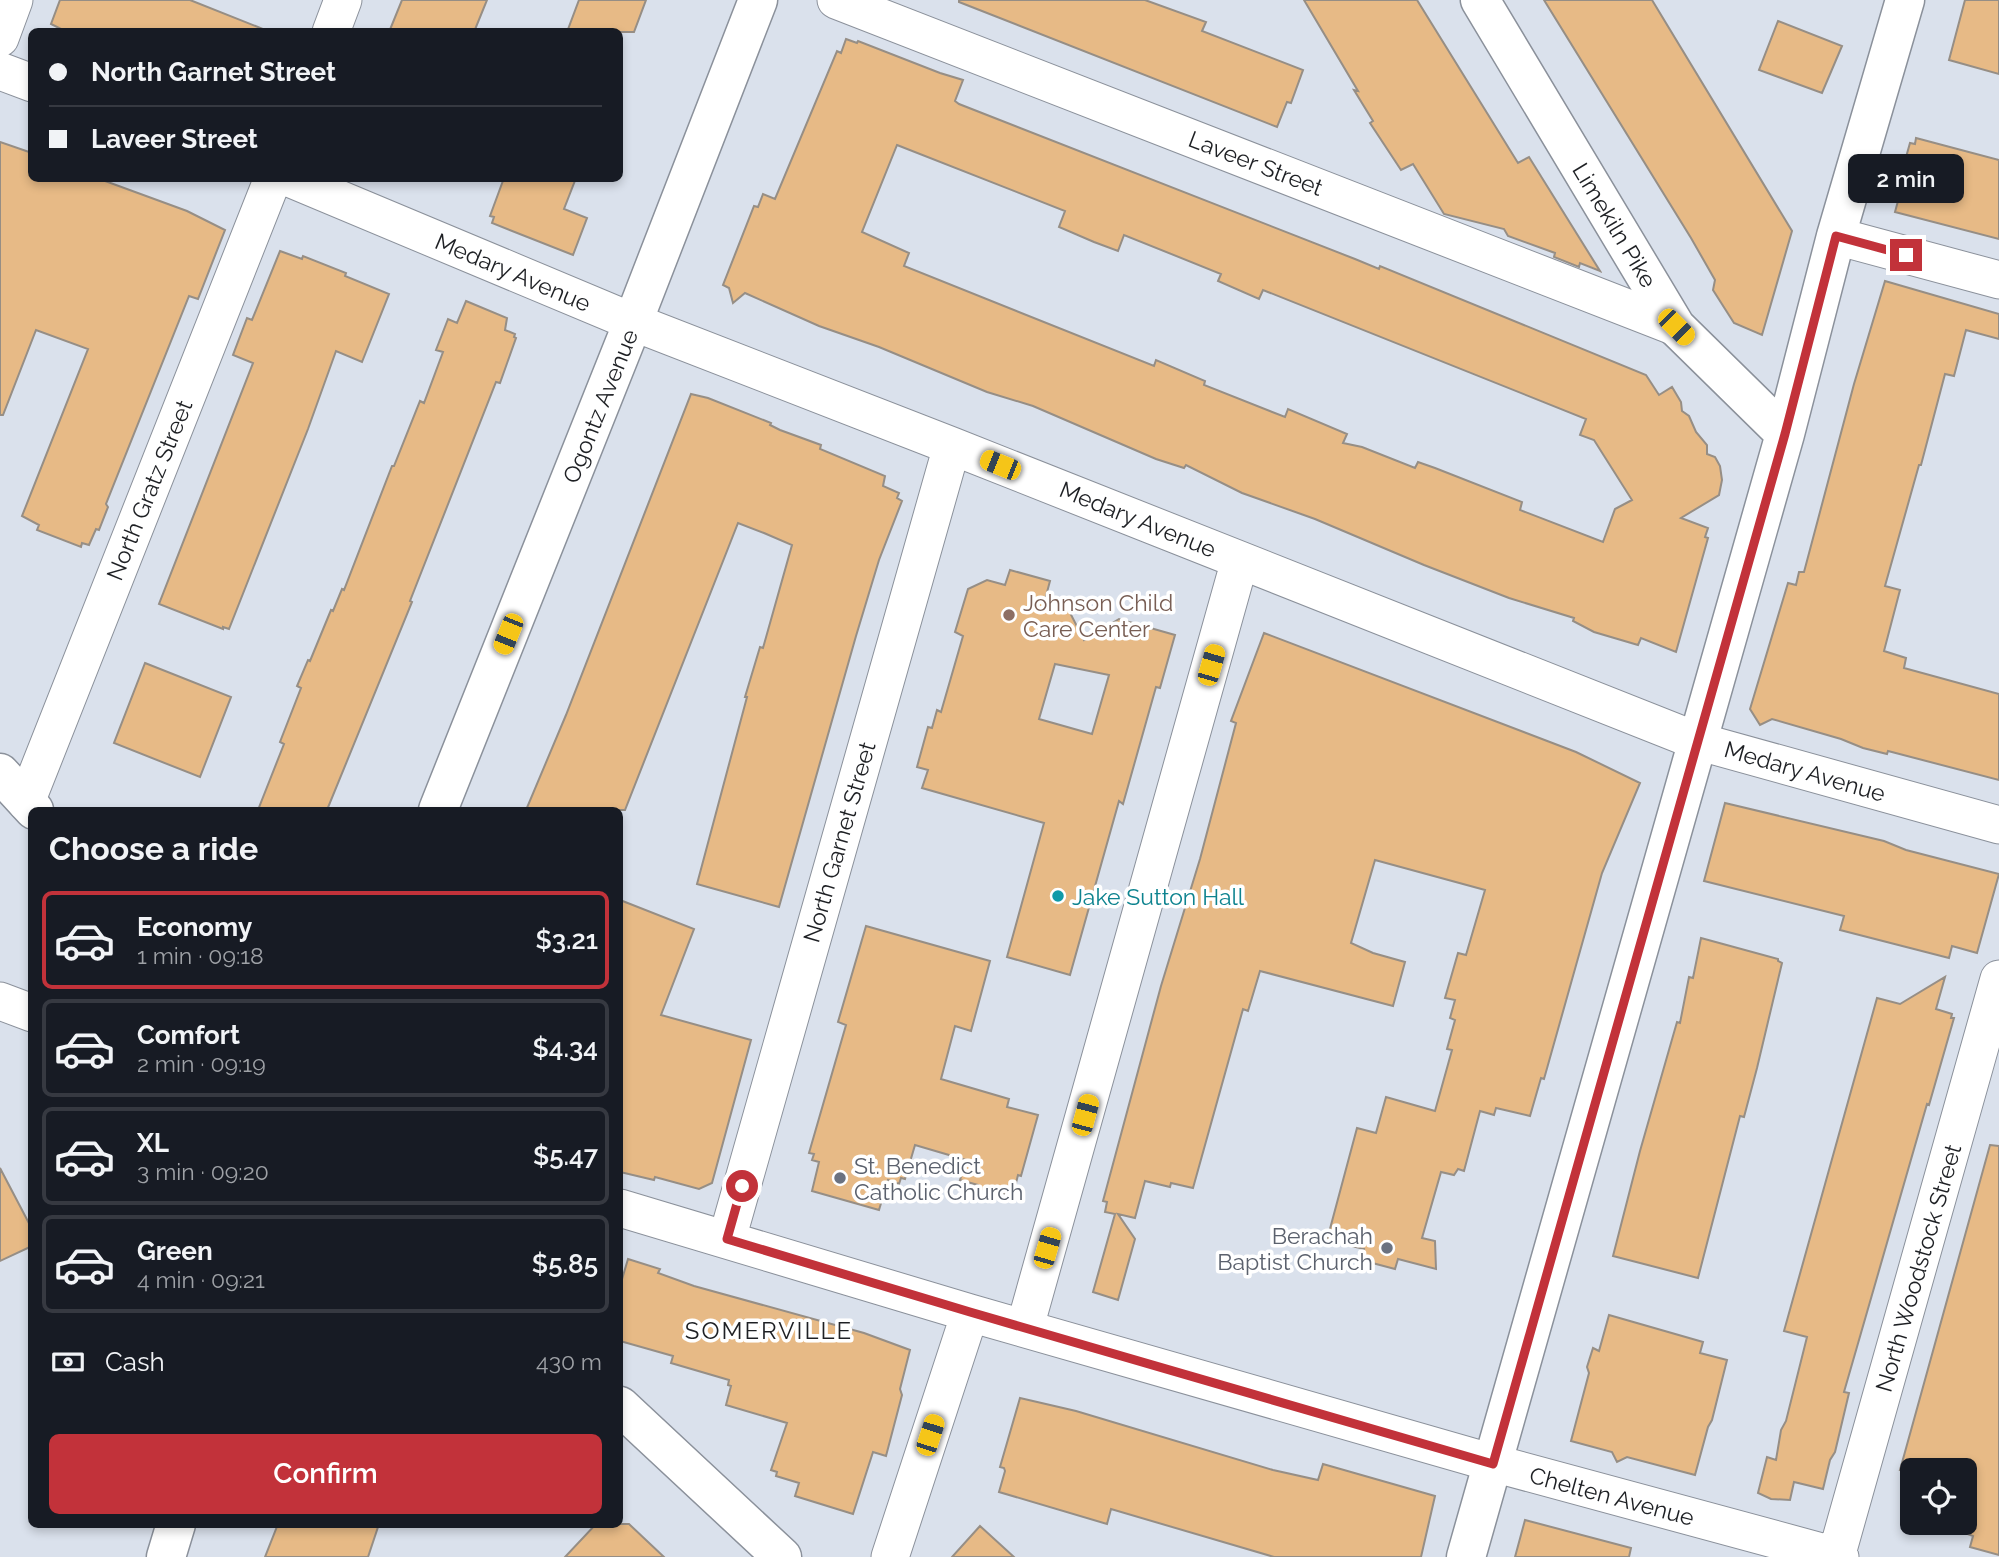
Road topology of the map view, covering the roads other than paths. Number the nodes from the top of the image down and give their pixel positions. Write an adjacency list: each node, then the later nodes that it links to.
1 (14, 0): 8 (street)
2 (343, 0): 7 (street)
3 (758, 0): 15 (street, Ogontz Avenue)
4 (836, 0): 16 (street, Laveer Street)
5 (1480, 0): 16 (street, Limekiln Pike)
6 (1905, 0): 13 (street)
7 (332, 28)
8 (0, 38)
9 (0, 71): 10 (street)
10 (28, 82)
11 (271, 182): 22 (street, North Gratz Street)
12 (299, 182): 15 (street, Medary Avenue)
13 (1836, 236): 14 (street); 17 (street)
14 (1999, 280)
15 (633, 322): 18 (street, Medary Avenue); 23 (street, Ogontz Avenue)
16 (1676, 327): 17 (street, Limekiln Pike)
17 (1785, 434): 20 (street)
18 (952, 446): 19 (street, Medary Avenue); 29 (street, North Garnet Street)
19 (1240, 560): 20 (street, Medary Avenue); 31 (street)
20 (1696, 741): 24 (street, Medary Avenue); 33 (street)
21 (0, 773): 22 (street)
22 (30, 806)
23 (439, 807)
24 (1999, 825)
25 (1999, 979): 39 (street, North Woodstock Street)
26 (0, 1001): 27 (street)
27 (28, 1012)
28 (623, 1209): 29 (street, Chelten Avenue)
29 (727, 1239): 30 (street, Chelten Avenue)
30 (970, 1312): 31 (street, Chelten Avenue); 37 (street)
31 (1025, 1327): 33 (street, Chelten Avenue)
32 (623, 1409): 36 (street)
33 (1493, 1464): 38 (street); 39 (street, Chelten Avenue)
34 (175, 1528): 35 (street)
35 (166, 1557)
36 (782, 1557)
37 (890, 1557)
38 (1466, 1557)
39 (1838, 1557)

